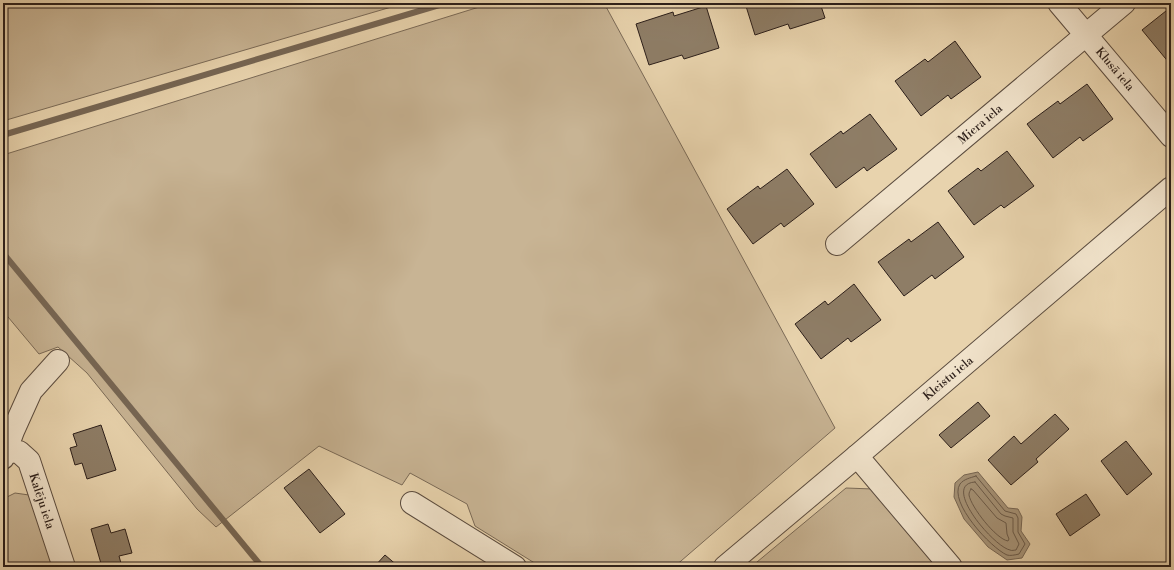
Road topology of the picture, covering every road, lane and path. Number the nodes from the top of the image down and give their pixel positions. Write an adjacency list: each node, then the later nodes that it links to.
1 (1059, 3): 3 (street, Klusā iela)
2 (1124, 3): 3 (street, Miera iela)
3 (1086, 35): 4 (street, Klusā iela); 6 (street, Miera iela)
4 (1171, 136)
5 (1171, 188): 9 (street, Kleistu iela)
6 (837, 244)
7 (58, 361): 8 (street)
8 (4, 455): 11 (street, Kalēju iela)
9 (858, 456): 13 (street, Kleistu iela); 14 (street)
10 (412, 503): 12 (street)
11 (64, 567)
12 (515, 567)
13 (725, 567)
14 (951, 567)

